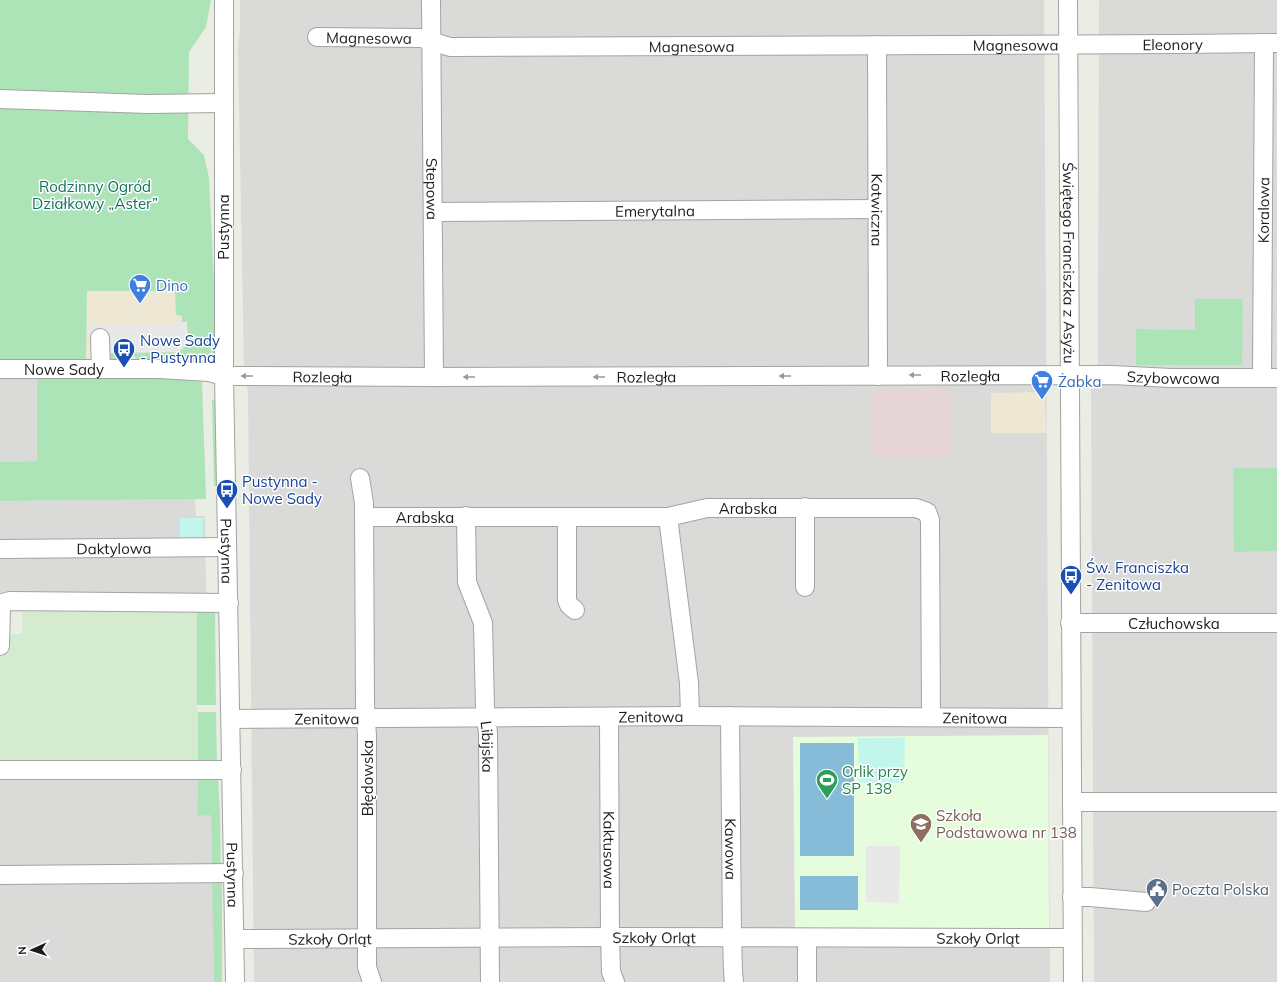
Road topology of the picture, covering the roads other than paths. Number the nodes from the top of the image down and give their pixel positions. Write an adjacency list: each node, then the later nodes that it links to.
1 (224, 0): 10 (street, Pustynna)
2 (431, 0): 5 (street, Stepowa)
3 (1068, 0): 8 (street, Świętego Franciszka z Asyżu)
4 (317, 38): 5 (street, Magnesowa)
5 (431, 42): 7 (street, Magnesowa); 13 (street, Stepowa)
6 (1271, 43): 8 (street, Eleonory); 11 (street, Koralowa)
7 (877, 45): 8 (street, Magnesowa); 12 (street, Kotwiczna)
8 (1069, 45): 17 (street, Świętego Franciszka z Asyżu)
9 (0, 98): 10 (street)
10 (223, 103): 18 (street, Pustynna)
11 (1270, 205): 21 (street, Koralowa)
12 (877, 209): 13 (street, Emerytalna); 19 (street, Kotwiczna)
13 (433, 212): 20 (street, Stepowa)
14 (100, 338): 16 (street)
15 (0, 369): 16 (street, Nowe Sady)
16 (101, 369): 18 (street, Nowe Sady)
17 (1069, 375): 19 (street, Rozległa, one-way to 19); 21 (street, Szybowcowa); 33 (street, Świętego Franciszka z Asyżu)
18 (224, 376): 20 (street, Rozległa, one-way to 18); 28 (street, Pustynna)
19 (878, 376): 20 (street, Rozległa, one-way to 20)
20 (434, 377)
21 (1270, 378)
22 (360, 478): 25 (street, Błędowska)
23 (805, 507): 27 (street, Arabska); 30 (street); 39 (street, Arabska)
24 (466, 516): 25 (street, Arabska); 26 (street, Arabska); 41 (street, Libijska)
25 (364, 517): 40 (street, Błędowska)
26 (567, 517): 27 (street, Arabska); 32 (street)
27 (668, 517): 36 (street)
28 (228, 548): 29 (street, Daktylowa); 31 (street, Pustynna)
29 (0, 549)
30 (805, 587)
31 (229, 603): 35 (street); 43 (street, Pustynna)
32 (575, 610)
33 (1070, 623): 34 (street, Człuchowska); 42 (street, Świętego Franciszka z Asyżu)
34 (1277, 623)
35 (0, 646)
36 (690, 716): 37 (street, Zenitowa); 38 (street, Zenitowa)
37 (730, 716): 39 (street, Zenitowa); 53 (street, Kawowa)
38 (609, 717): 41 (street, Zenitowa); 52 (street, Kaktusowa)
39 (932, 717): 42 (street, Zenitowa)
40 (366, 718): 41 (street, Zenitowa); 43 (street, Zenitowa); 54 (street, Błędowska)
41 (486, 718): 55 (street, Libijska)
42 (1071, 718): 46 (street, Świętego Franciszka z Asyżu)
43 (231, 719): 45 (street, Pustynna)
44 (0, 770): 45 (street)
45 (232, 770): 48 (street, Pustynna)
46 (1072, 802): 47 (street); 50 (street, Świętego Franciszka z Asyżu)
47 (1277, 802)
48 (234, 873): 49 (street); 58 (street, Pustynna)
49 (0, 875)
50 (1072, 897): 51 (street); 57 (street, Świętego Franciszka z Asyżu)
51 (1146, 902)
52 (610, 937): 53 (street, Szkoły Orląt); 55 (street, Szkoły Orląt); 62 (street, Kaktusowa)
53 (732, 937): 56 (street, Szkoły Orląt); 63 (street, Kawowa)
54 (367, 938): 55 (street, Szkoły Orląt); 58 (street, Szkoły Orląt); 60 (street, Błędowska)
55 (489, 938): 61 (street, Libijska)
56 (807, 938): 57 (street, Szkoły Orląt); 64 (street)
57 (1072, 938): 65 (street, Świętego Franciszka z Asyżu)
58 (235, 939): 59 (street, Pustynna)
59 (235, 982)
60 (372, 982)
61 (490, 982)
62 (615, 982)
63 (734, 982)
64 (807, 982)
65 (1073, 982)

